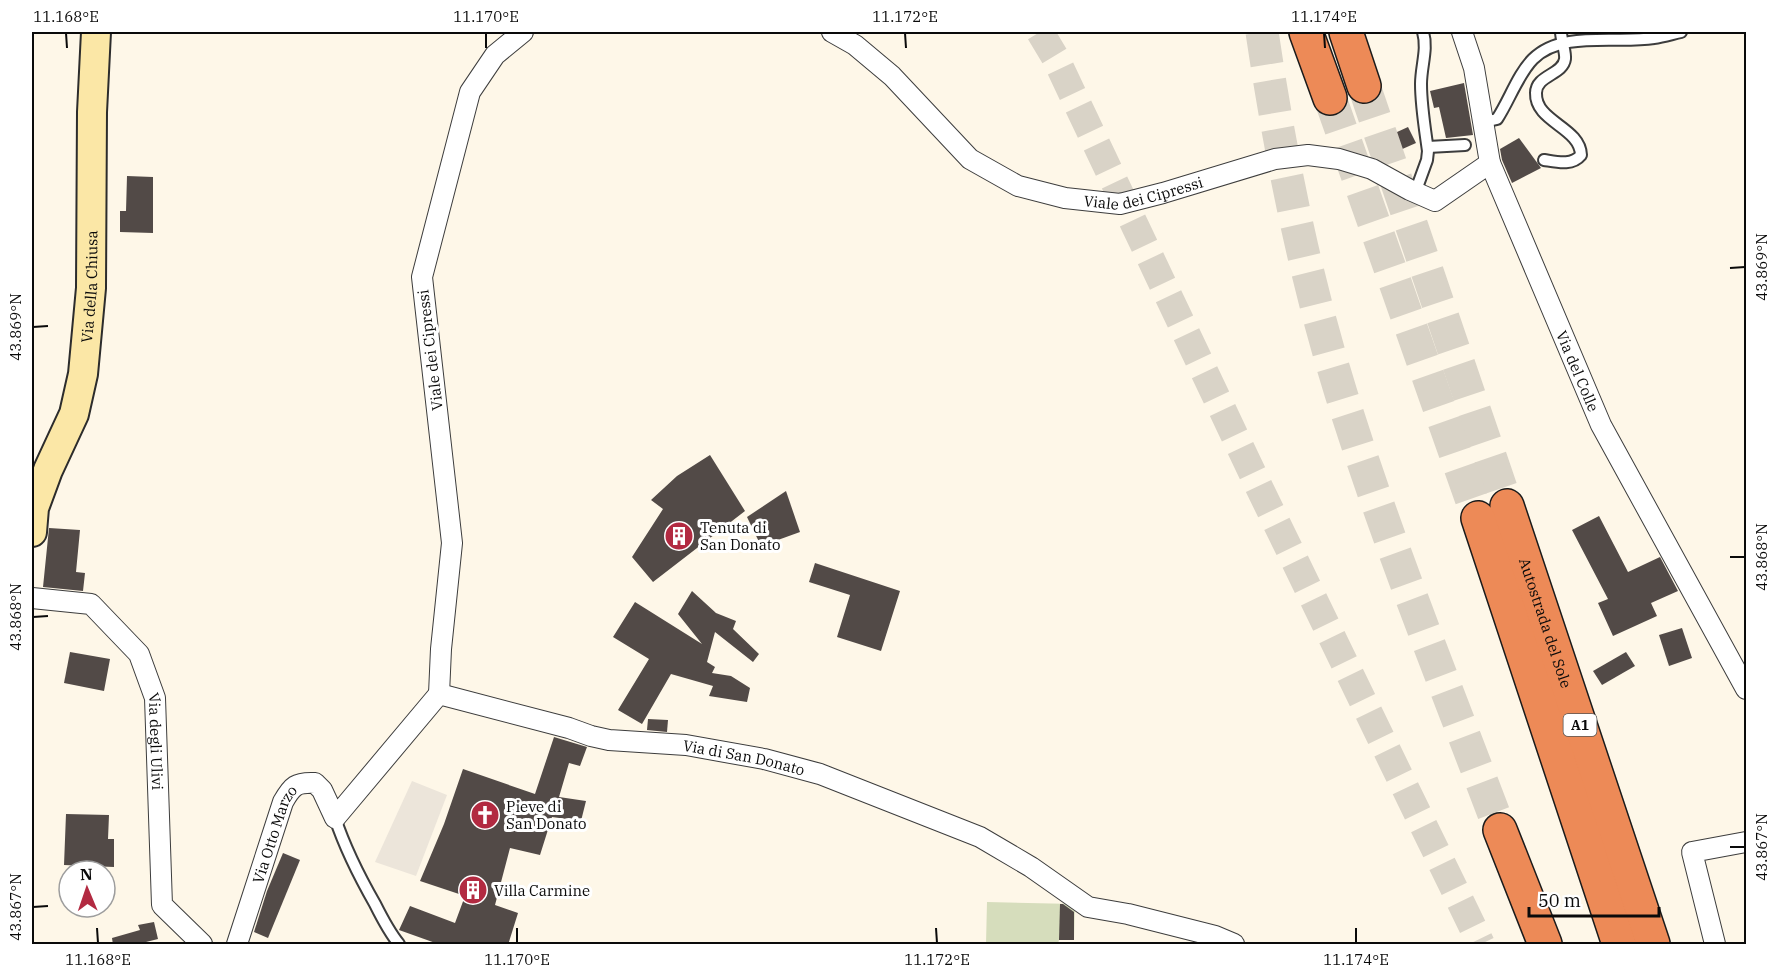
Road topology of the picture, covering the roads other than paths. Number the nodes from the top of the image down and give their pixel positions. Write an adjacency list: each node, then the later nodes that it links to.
1 (96, 32): 18 (street, Via della Chiusa)
2 (523, 32): 21 (street, Viale dei Cipressi)
3 (832, 32): 17 (street, Viale dei Cipressi)
4 (1306, 32): 11 (highway)
5 (1346, 32): 10 (highway)
6 (1423, 32): 14 (lane)
7 (1462, 32): 12 (street, Via del Colle)
8 (1681, 32): 9 (lane)
9 (1561, 37): 12 (lane); 15 (lane)
10 (1364, 86)
11 (1330, 98)
12 (1484, 122): 16 (street, Via del Colle)
13 (1465, 145): 14 (lane)
14 (1428, 147): 17 (lane)
15 (1544, 160)
16 (1490, 163): 17 (street, Viale dei Cipressi); 20 (street, Via del Colle)
17 (1415, 193)
18 (32, 532)
19 (32, 598): 25 (street, Via degli Ulivi)
20 (1746, 689)
21 (439, 694): 22 (street); 28 (street, Via di San Donato)
22 (335, 818): 26 (street, Via Otto Marzo); 27 (lane)
23 (1500, 830): 29 (highway)
24 (1746, 842): 32 (street)
25 (202, 945)
26 (237, 945)
27 (399, 945)
28 (1234, 945)
29 (1545, 945)
30 (1619, 945): 31 (highway, Autostrada del Sole / A1)
31 (1653, 945)
32 (1715, 945)

